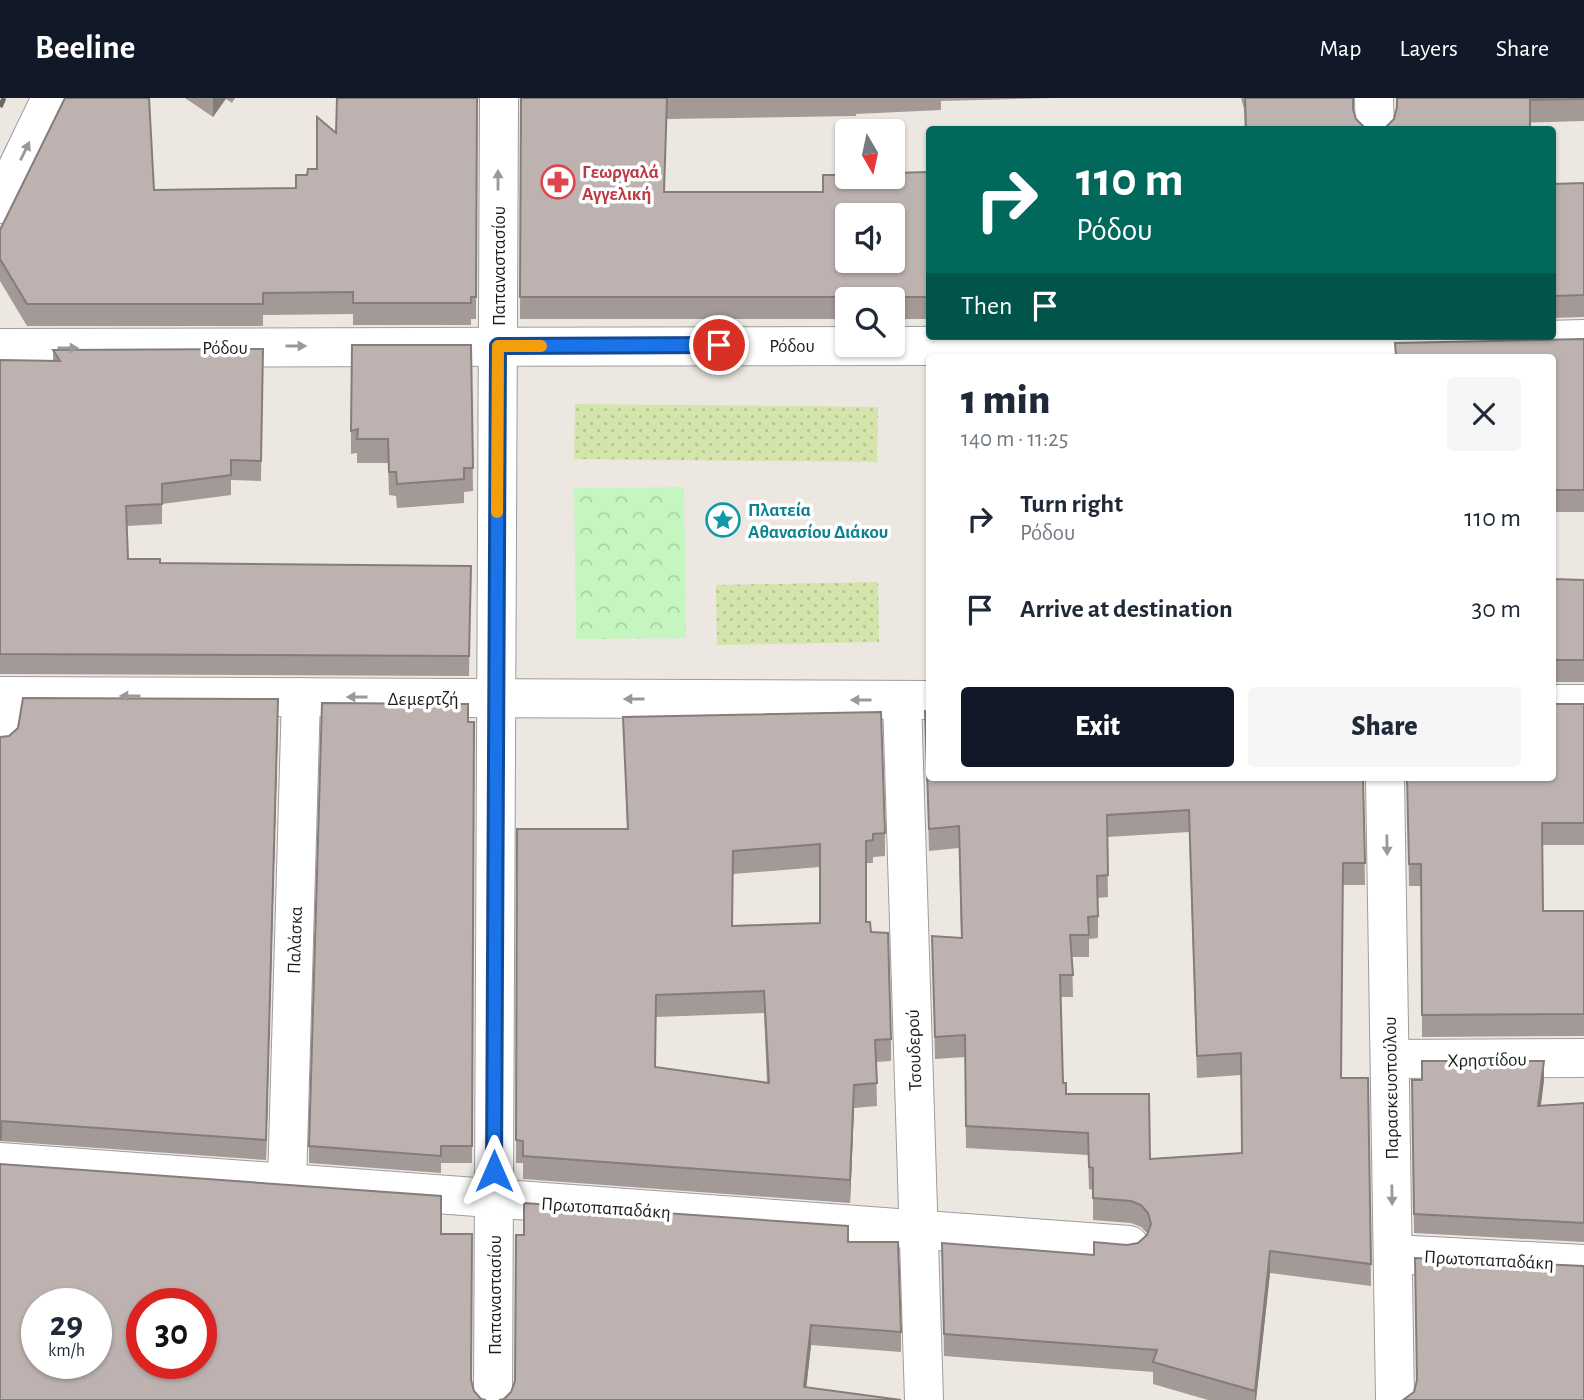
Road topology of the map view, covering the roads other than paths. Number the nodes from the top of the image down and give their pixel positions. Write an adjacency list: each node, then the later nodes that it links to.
1 (51, 98): 5 (street, one-way to 1)
2 (499, 98): 10 (street, Παπαναστασίου, one-way to 2)
3 (1374, 98): 4 (street)
4 (1375, 126)
5 (0, 204)
6 (1584, 339): 8 (street, Ρόδου)
7 (1550, 340): 9 (street, Ρόδου)
8 (1556, 340)
9 (1378, 345): 10 (street, Ρόδου)
10 (498, 346): 11 (street, Ρόδου, one-way to 10); 14 (street, Παπαναστασίου)
11 (0, 348)
12 (2, 696): 13 (street, Δεμερτζή, one-way to 12); 18 (street)
13 (301, 697): 14 (street, Δεμερτζή, one-way to 13); 23 (street, Παλάσκα)
14 (496, 698): 15 (street, Δεμερτζή, one-way to 14); 24 (street, Παπαναστασίου)
15 (916, 700): 25 (street, Τσουδερού)
16 (1556, 704): 17 (street)
17 (1584, 704)
18 (0, 736)
19 (1385, 781): 21 (street, Παρασκευοπούλου, one-way to 21)
20 (1584, 1058): 21 (street, Χρηστίδου)
21 (1390, 1059): 27 (street, Παρασκευοπούλου, one-way to 27)
22 (0, 1162): 23 (street, Πρωτοπαπαδάκη)
23 (287, 1183): 24 (street, Πρωτοπαπαδάκη)
24 (494, 1199): 25 (street, Πρωτοπαπαδάκη); 29 (street, Παπαναστασίου)
25 (919, 1230): 26 (street, Πρωτοπαπαδάκη); 30 (street, Τσουδερού)
26 (1129, 1245)
27 (1393, 1254): 28 (street, Πρωτοπαπαδάκη); 31 (street, Παρασκευοπούλου)
28 (1584, 1264)
29 (494, 1400)
30 (924, 1400)
31 (1395, 1400)

